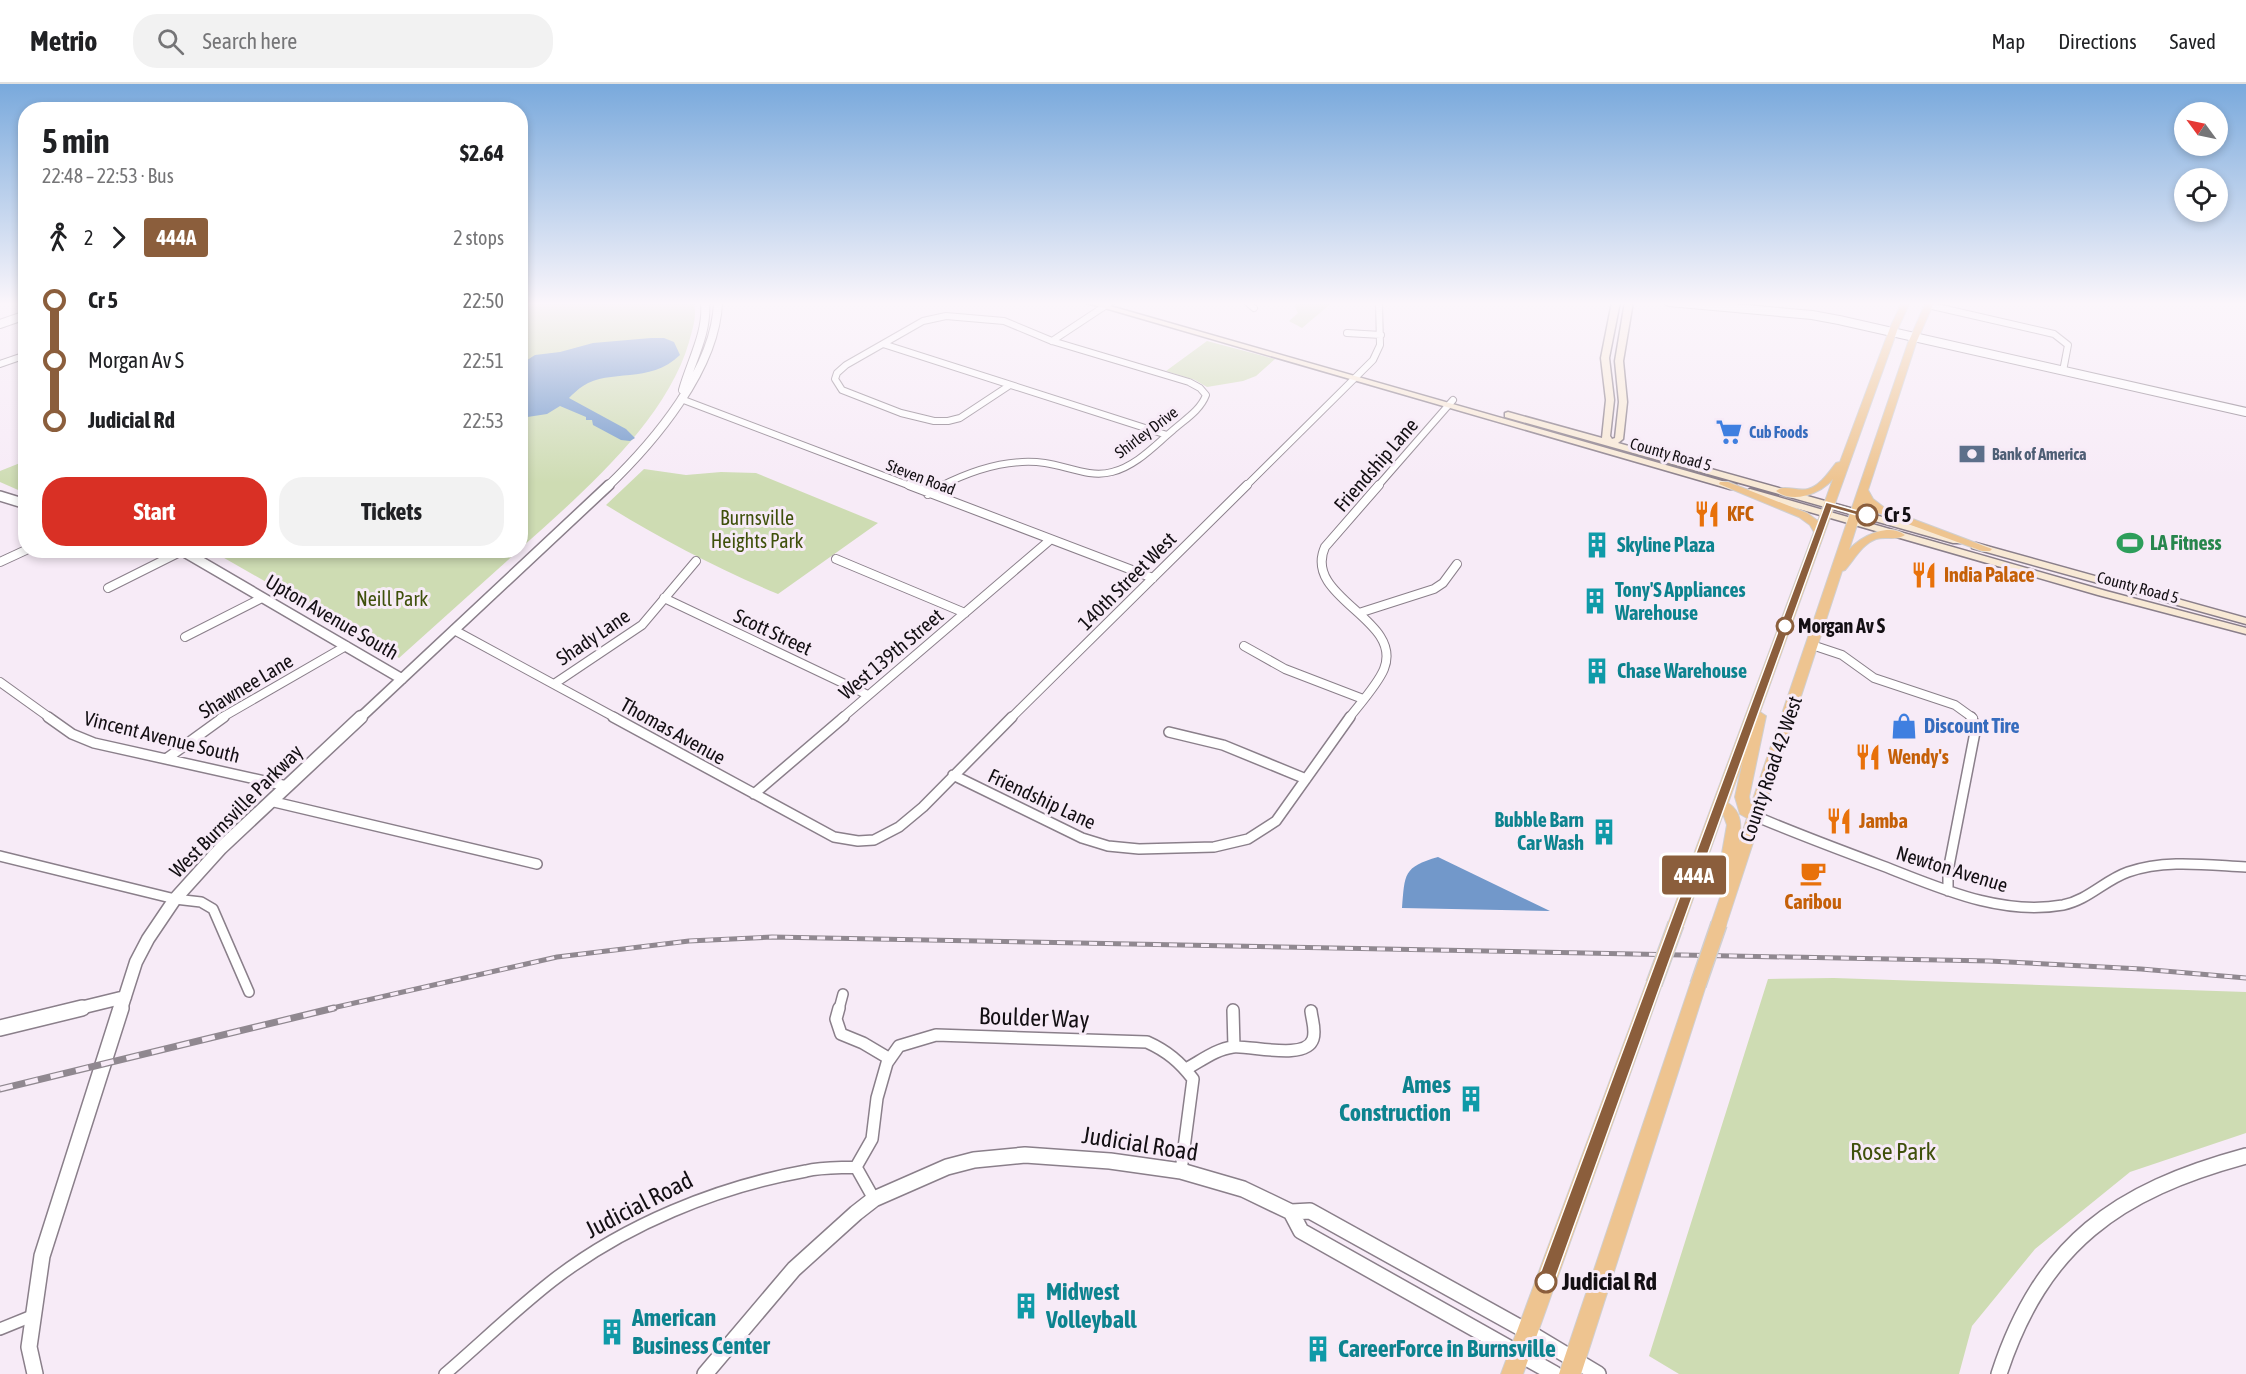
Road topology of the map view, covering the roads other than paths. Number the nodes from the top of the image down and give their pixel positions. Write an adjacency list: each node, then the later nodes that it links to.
1 (691, 362): 17 (street, West Burnsville Parkway)
2 (702, 362): 17 (street, West Burnsville Parkway)
3 (851, 362): 16 (street, Shirley Drive)
4 (939, 362): 16 (street)
5 (1123, 362): 20 (street, Shirley Drive)
6 (1307, 362): 15 (main road, County Road 5)
7 (1369, 362): 15 (street, 140th Street West)
8 (1606, 362): 21 (main road)
9 (1619, 362): 21 (main road)
10 (1882, 362): 22 (highway, County Road 42 West)
11 (1906, 362): 24 (highway, County Road 42 West)
12 (2024, 362): 14 (street)
13 (2065, 362): 14 (street)
14 (2063, 371): 19 (street)
15 (1357, 377): 18 (main road, County Road 5); 43 (street, 140th Street West)
16 (1010, 385): 20 (street)
17 (681, 399): 26 (street, Steven Road); 50 (street, West Burnsville Parkway)
18 (1450, 403): 21 (main road, County Road 5); 48 (street, Friendship Lane)
19 (2246, 412)
20 (1167, 435): 26 (street, Shirley Drive)
21 (1610, 447): 23 (main road, County Road 5); 25 (main road, County Road 5)
22 (1847, 456): 25 (highway); 29 (highway, County Road 42 West)
23 (1724, 484): 29 (main road, County Road 5); 31 (highway)
24 (1863, 490): 30 (highway, County Road 42 West); 34 (highway)
25 (1781, 491): 29 (main road, County Road 5)
26 (928, 494): 33 (street, Steven Road)
27 (0, 496): 28 (street)
28 (18, 502)
29 (1827, 509): 30 (main road, County Road 5); 31 (highway, County Road 42 West)
30 (1854, 517): 32 (main road, County Road 5); 34 (main road, County Road 5); 42 (highway, County Road 42 West)
31 (1819, 531): 58 (highway, County Road 42 West)
32 (1899, 535): 42 (highway); 51 (main road, County Road 5)
33 (1050, 540): 43 (street, Steven Road); 47 (street, West 139th Street)
34 (1986, 549): 49 (main road, County Road 5)
35 (18, 554): 40 (street)
36 (167, 558): 44 (street)
37 (193, 558): 45 (street, Upton Avenue South)
38 (836, 559): 47 (street)
39 (696, 561): 46 (street, Shady Lane)
40 (0, 562)
41 (1457, 564): 48 (street)
42 (1836, 575): 53 (highway, County Road 42 West)
43 (1153, 579): 64 (street, 140th Street West)
44 (108, 588)
45 (262, 598): 52 (street); 54 (street, Upton Avenue South)
46 (664, 598): 59 (street, Shady Lane); 60 (street, Scott Street)
47 (965, 613): 60 (street, West 139th Street)
48 (1359, 613): 61 (street, Friendship Lane)
49 (2246, 621)
50 (454, 630): 56 (street, West Burnsville Parkway); 59 (street, Thomas Avenue)
51 (2246, 631)
52 (185, 638)
53 (1812, 645): 70 (highway, County Road 42 West); 75 (street)
54 (346, 646): 56 (street, Upton Avenue South); 63 (street, Shawnee Lane)
55 (1244, 646): 61 (street)
56 (402, 679): 66 (street, West Burnsville Parkway)
57 (0, 682): 63 (street, Vincent Avenue South)
58 (1765, 682): 69 (highway, County Road 42 West); 70 (highway)
59 (554, 684): 67 (street, Thomas Avenue)
60 (868, 695): 67 (street, West 139th Street)
61 (1364, 699): 65 (street, Friendship Lane)
62 (1169, 732): 65 (street)
63 (166, 759): 66 (street, Vincent Avenue South)
64 (953, 775): 65 (street, Friendship Lane); 71 (street, 140th Street West)
65 (1306, 779)
66 (287, 786): 68 (street, West Burnsville Parkway)
67 (754, 794): 71 (street, Thomas Avenue)
68 (270, 801): 73 (street); 76 (street, West Burnsville Parkway)
69 (1720, 805): 77 (highway); 94 (highway, County Road 42 West, bridge)
70 (1755, 816): 75 (street, Newton Avenue); 77 (highway, County Road 42 West)
71 (881, 838)
72 (0, 856): 76 (street)
73 (537, 864)
74 (2246, 867): 75 (street, Newton Avenue)
75 (1948, 891)
76 (175, 899): 78 (street); 80 (street, West Burnsville Parkway)
77 (1719, 924): 96 (highway, County Road 42 West, bridge)
78 (249, 992)
79 (843, 994): 85 (street)
80 (125, 997): 83 (street); 92 (street, West Burnsville Parkway)
81 (1233, 1010): 84 (street)
82 (1311, 1011): 84 (street)
83 (0, 1028)
84 (1234, 1047): 86 (street)
85 (890, 1059): 86 (street, Boulder Way); 88 (street)
86 (1186, 1069): 89 (street)
87 (2246, 1156): 102 (street)
88 (856, 1167): 90 (street); 98 (street, Judicial Road)
89 (1181, 1171): 90 (street, Judicial Road); 91 (street, Judicial Road)
90 (874, 1199): 99 (street, Judicial Road)
91 (1291, 1212): 94 (street, Judicial Road); 95 (street, Judicial Road)
92 (32, 1316): 93 (street); 97 (street, West Burnsville Parkway)
93 (0, 1329)
94 (1528, 1332): 95 (highway, County Road 42 West); 96 (street, Judicial Road)
95 (1516, 1364): 100 (street, Judicial Road)
96 (1573, 1367): 101 (street, Judicial Road)
97 (35, 1374)
98 (446, 1374)
99 (705, 1374)
100 (1555, 1374)
101 (1598, 1374)
102 (1999, 1374)

